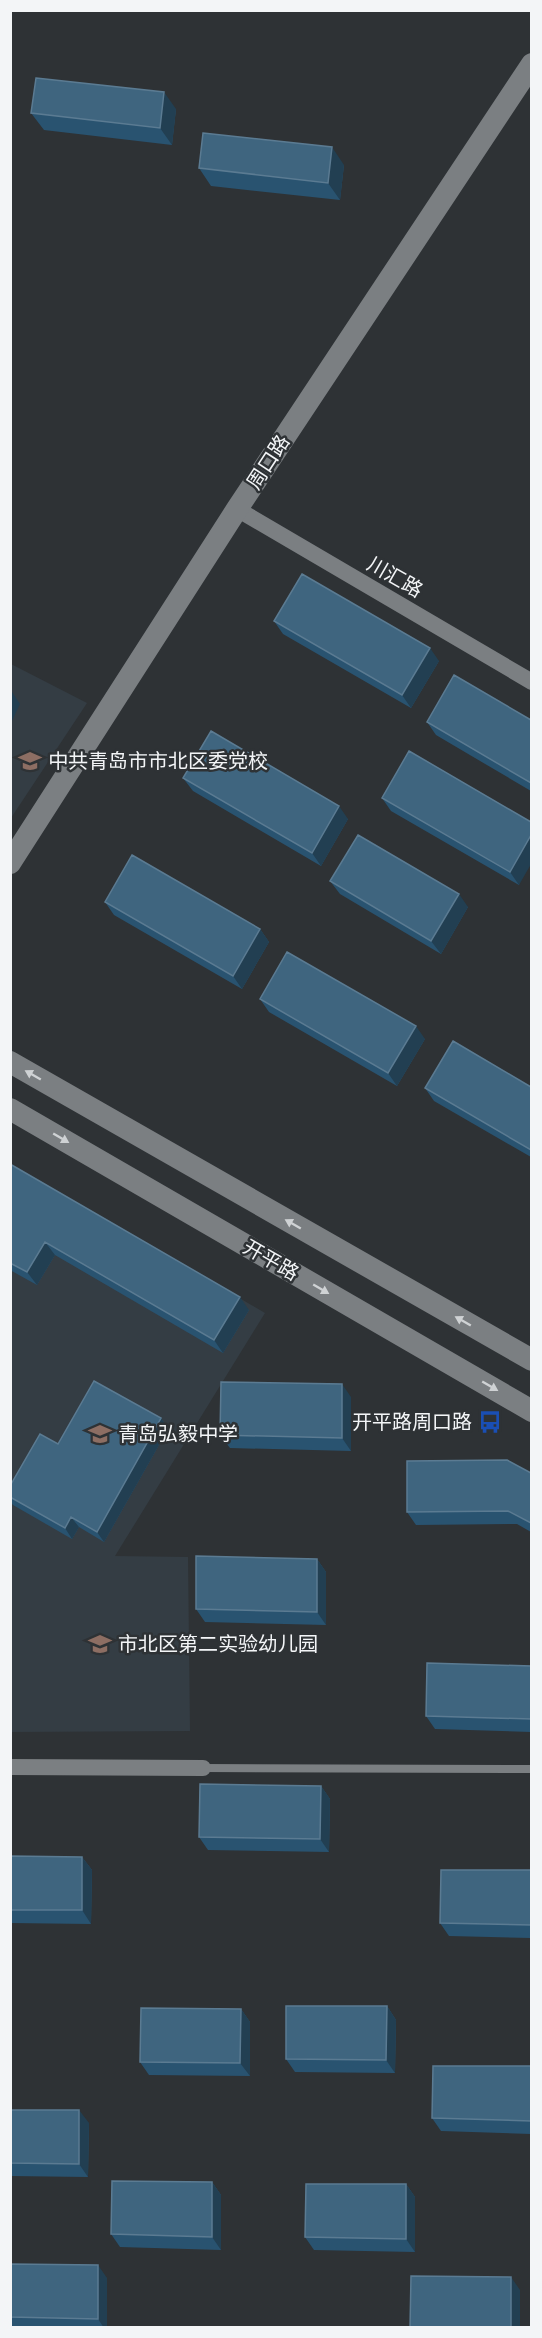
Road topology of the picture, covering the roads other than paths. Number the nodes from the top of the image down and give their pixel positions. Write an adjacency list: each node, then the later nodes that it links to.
1 (531, 64): 2 (main road, 周口路)
2 (237, 509): 3 (street, 川汇路); 4 (main road, 周口路)
3 (531, 682)
4 (10, 863)
5 (10, 1062): 7 (main road, one-way to 5)
6 (10, 1109): 8 (main road, 开平路, one-way to 8)
7 (531, 1360)
8 (531, 1411)
9 (10, 1767): 10 (street)
10 (203, 1768): 11 (lane)
11 (531, 1769)

